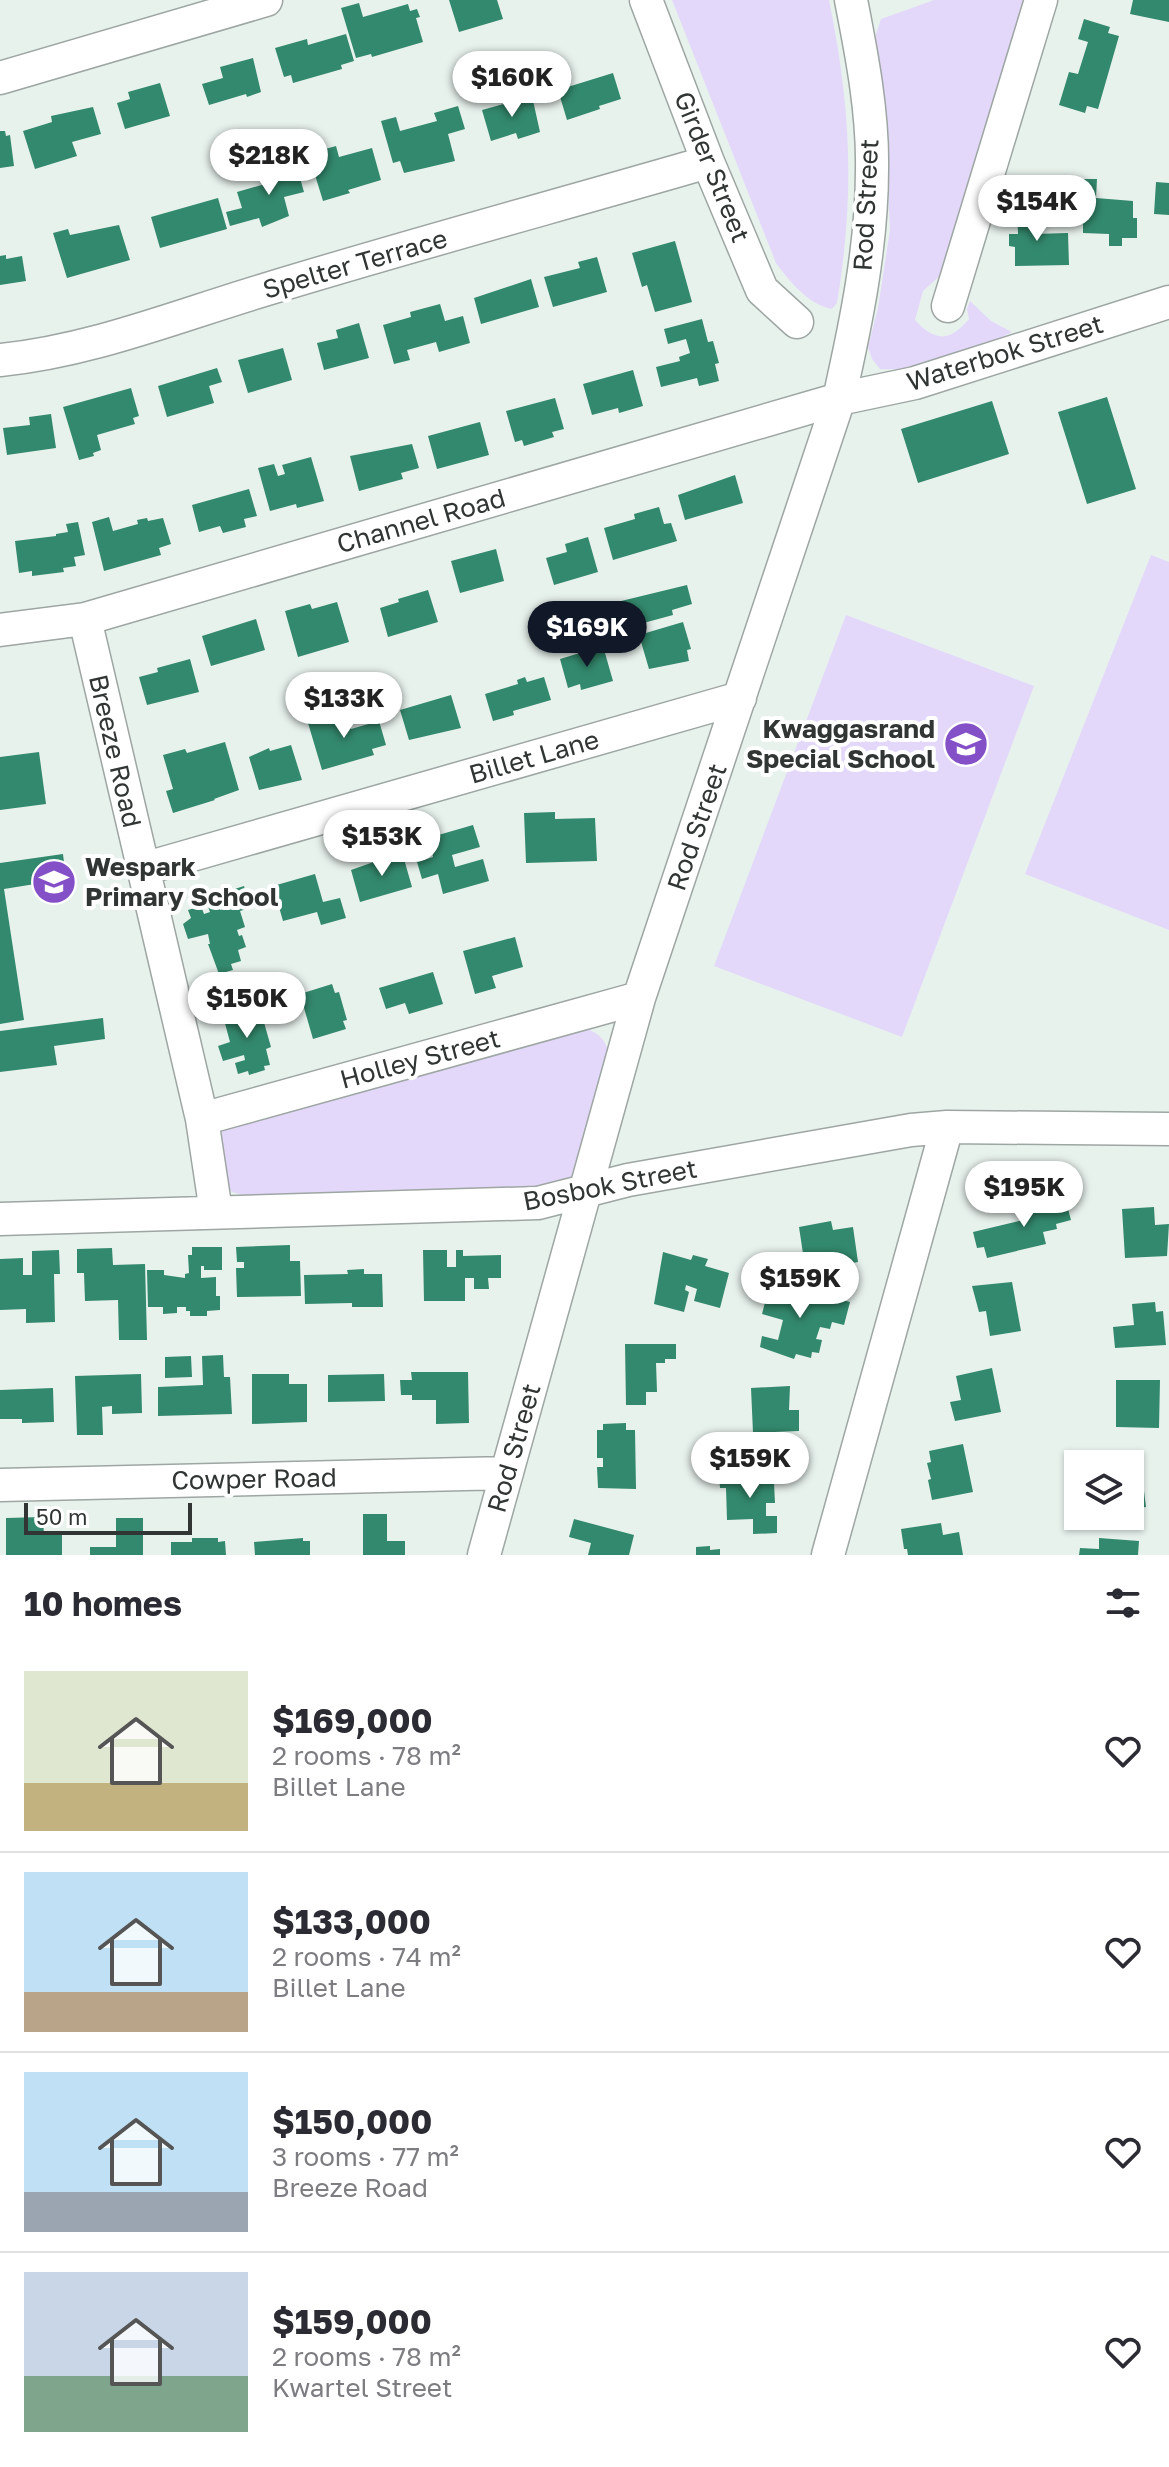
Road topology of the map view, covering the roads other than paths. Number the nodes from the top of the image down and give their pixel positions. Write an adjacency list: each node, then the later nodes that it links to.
1 (266, 0): 5 (street)
2 (646, 0): 6 (street, Girder Street)
3 (1041, 0): 8 (street)
4 (861, 3): 11 (street, Rod Street)
5 (0, 78)
6 (708, 162): 9 (street, Girder Street); 10 (street, Spelter Terrace)
7 (1169, 302): 11 (street, Waterbok Street)
8 (948, 306)
9 (797, 322)
10 (0, 360)
11 (839, 399): 12 (street, Channel Road); 14 (street, Rod Street)
12 (85, 619): 13 (street, Channel Road); 15 (street, Breeze Road)
13 (0, 630)
14 (740, 698): 15 (street, Billet Lane); 16 (street, Rod Street)
15 (143, 869): 17 (street, Breeze Road)
16 (639, 998): 17 (street, Holley Street); 20 (street, Rod Street)
17 (202, 1119): 21 (street, Breeze Road)
18 (947, 1127): 19 (street, Bosbok Street); 20 (street, Bosbok Street); 26 (street)
19 (1169, 1129)
20 (585, 1191): 21 (street, Bosbok Street); 23 (street, Rod Street)
21 (216, 1212): 22 (street, Bosbok Street)
22 (0, 1219)
23 (507, 1473): 24 (street, Cowper Road); 25 (street, Rod Street)
24 (0, 1485)
25 (484, 1555)
26 (828, 1555)

